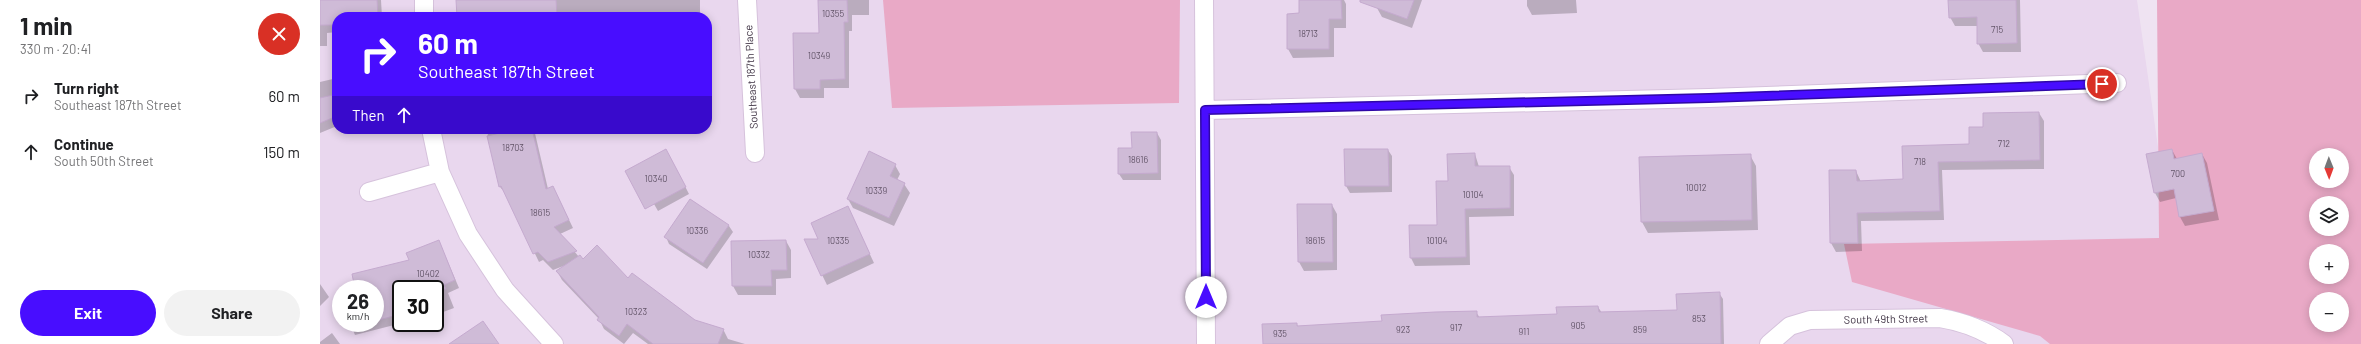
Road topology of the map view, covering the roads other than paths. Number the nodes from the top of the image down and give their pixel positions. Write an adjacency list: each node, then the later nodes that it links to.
1 (424, 0): 4 (street)
2 (747, 0): 8 (street, Southeast 187th Place)
3 (1204, 0): 6 (street)
4 (424, 12)
5 (2117, 83): 6 (street)
6 (1205, 110): 12 (street)
7 (432, 134): 9 (street)
8 (755, 153)
9 (440, 172): 10 (street); 11 (street)
10 (369, 192)
11 (554, 344)
12 (1206, 344)
13 (1769, 344): 14 (street, South 49th Street)
14 (2004, 344)

